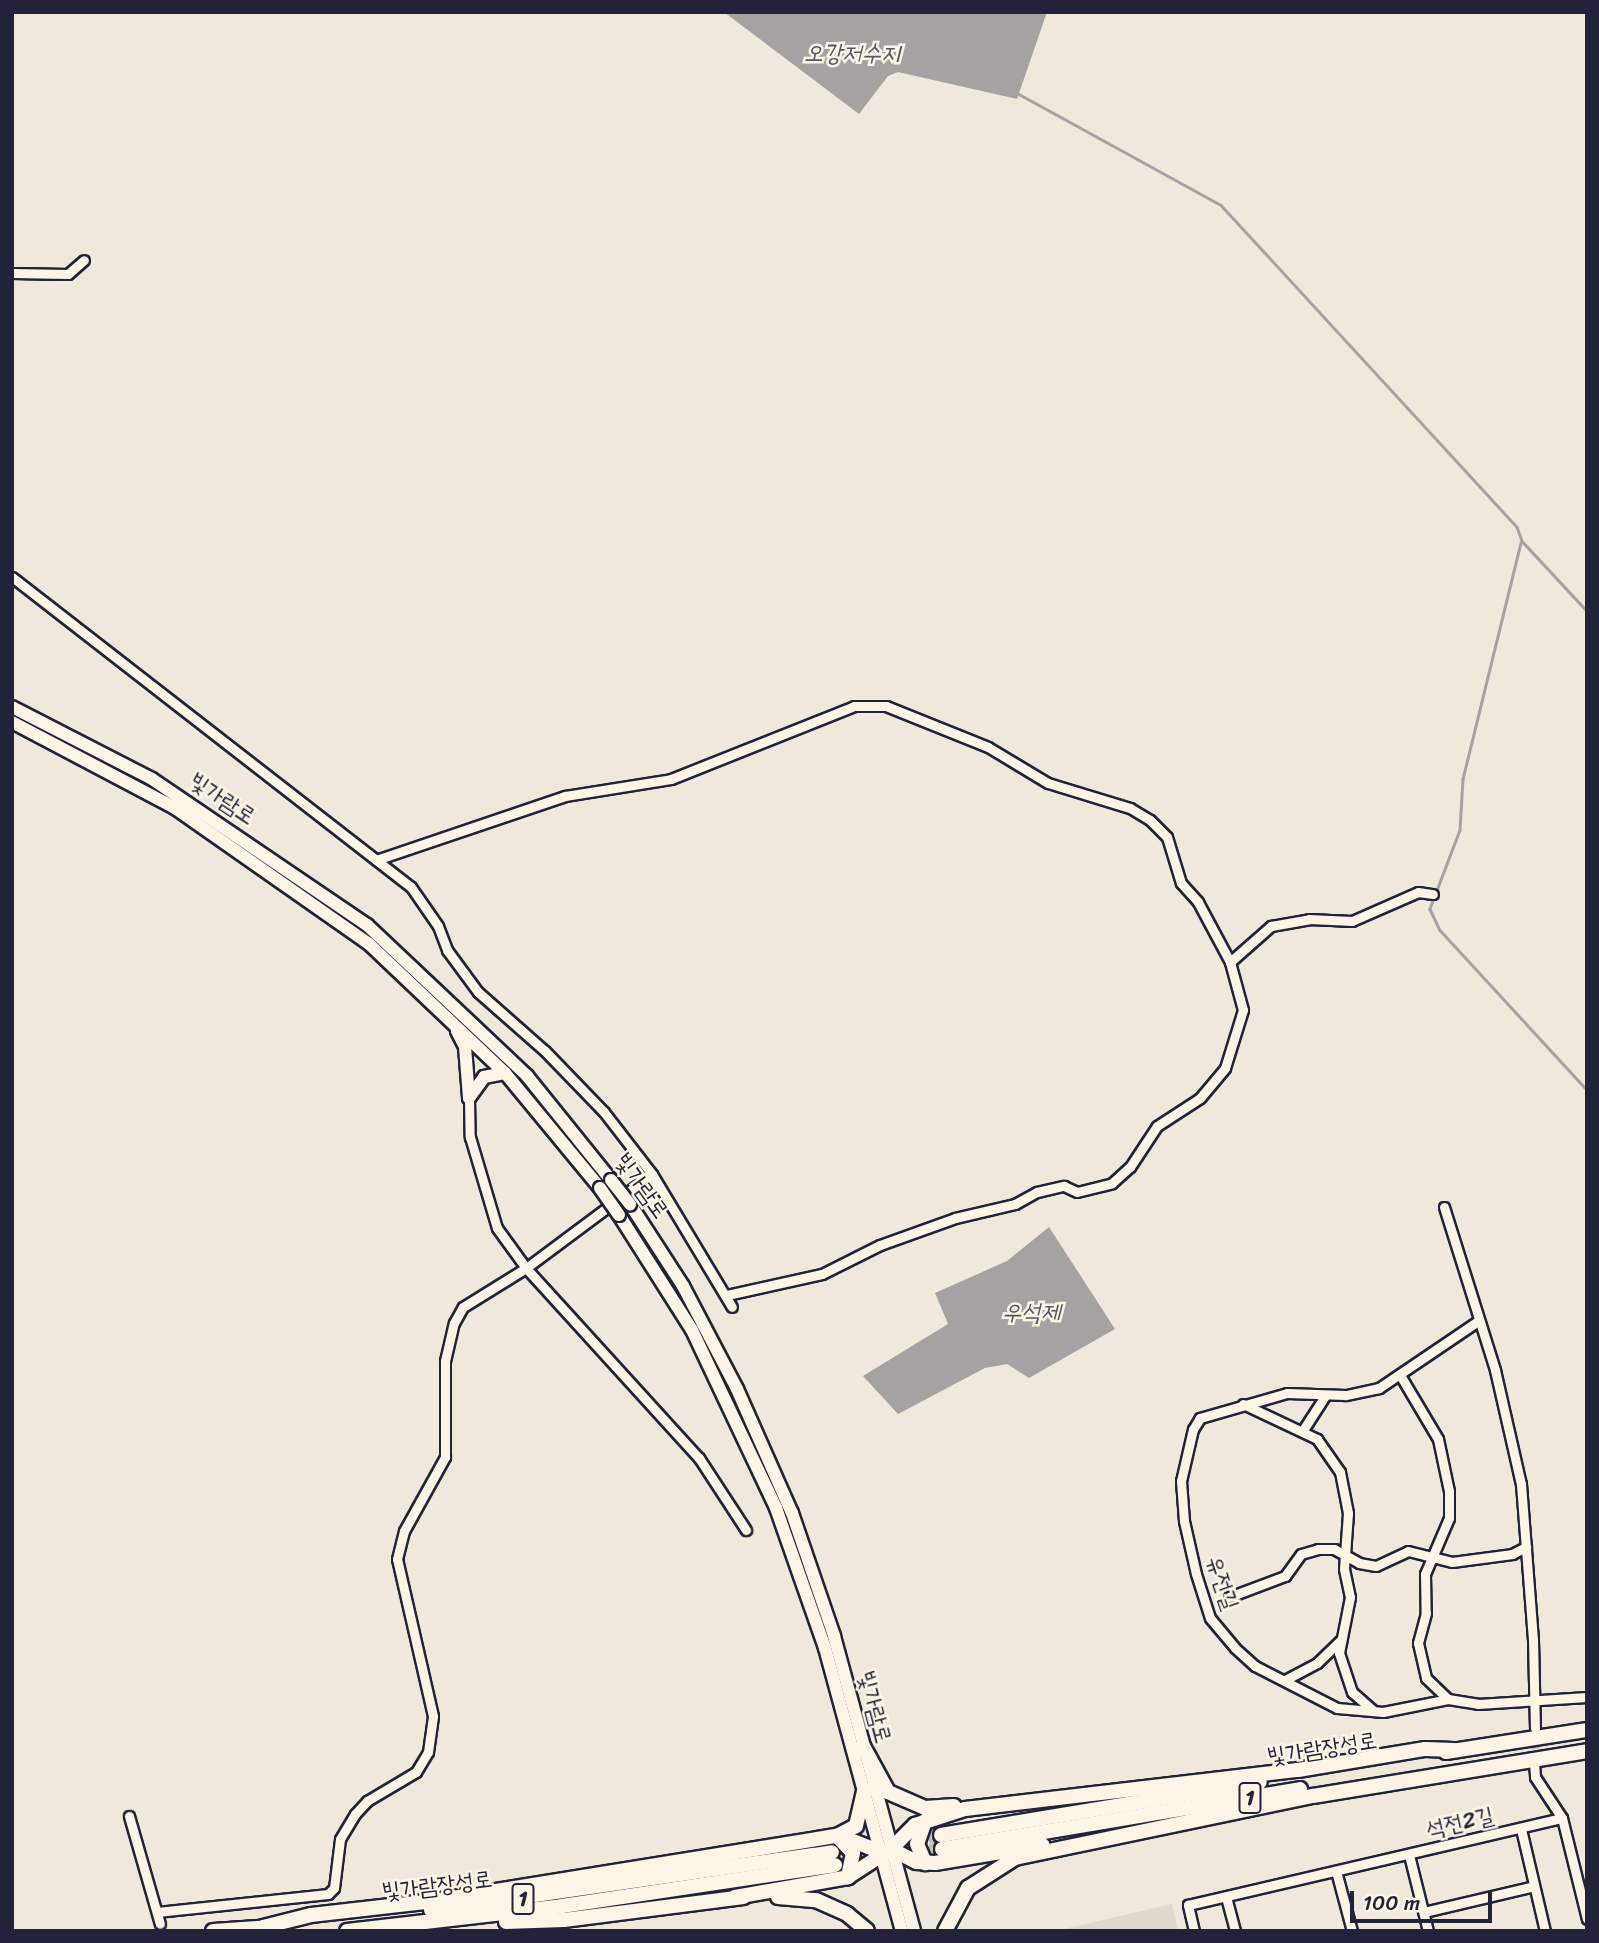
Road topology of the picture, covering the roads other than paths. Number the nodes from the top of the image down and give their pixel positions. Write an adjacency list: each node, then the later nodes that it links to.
1 (85, 260): 2 (street)
2 (12, 273)
3 (12, 577): 6 (street)
4 (12, 707): 36 (main road, 빛가람로, bridge)
5 (12, 722): 9 (main road, 빛가람로)
6 (376, 860): 8 (street); 12 (street)
7 (1433, 894): 8 (street)
8 (1230, 962): 15 (street)
9 (455, 1025): 10 (main road, 빛가람로); 11 (main road)
10 (505, 1073): 11 (main road); 40 (main road, 빛가람로, bridge)
11 (469, 1098): 14 (street)
12 (652, 1174): 14 (street); 15 (street)
13 (1444, 1207): 17 (street)
14 (526, 1268): 22 (street); 56 (street)
15 (727, 1295): 16 (street)
16 (732, 1307)
17 (1478, 1321): 18 (street, 유전길); 23 (street)
18 (1400, 1376): 19 (street, 유전길); 25 (street)
19 (1325, 1396): 20 (street, 유전길); 21 (street)
20 (1243, 1404): 21 (street); 28 (street, 유전길)
21 (1303, 1430): 24 (street)
22 (746, 1531)
23 (1526, 1547): 25 (street); 31 (street)
24 (1345, 1554): 25 (street); 26 (street); 27 (street)
25 (1432, 1558): 30 (street)
26 (1229, 1597)
27 (1340, 1641): 28 (street); 32 (street)
28 (1286, 1680): 32 (street, 유전길)
29 (1587, 1697): 31 (street, 유전길)
30 (1448, 1699): 31 (street, 유전길); 32 (street, 유전길)
31 (1535, 1701): 33 (street)
32 (1374, 1711)
33 (1535, 1728)
34 (1587, 1730): 37 (highway, 빛가람장성로 / 1)
35 (1587, 1743): 37 (highway, 빛가람장성로 / 1)
36 (863, 1746): 41 (highway); 48 (main road, 빛가람로)
37 (1454, 1750): 41 (highway)
38 (1587, 1751): 47 (highway)
39 (1534, 1762): 43 (street)
40 (864, 1790): 46 (highway); 48 (main road, 빛가람로)
41 (965, 1809): 44 (highway)
42 (129, 1816): 56 (street)
43 (1562, 1818): 45 (street, 석전2길); 58 (street)
44 (926, 1820): 48 (highway); 50 (highway)
45 (1521, 1829): 49 (street, 석전2길); 53 (street, 석전2길)
46 (837, 1836): 48 (highway); 52 (highway); 60 (highway)
47 (1074, 1844): 50 (highway); 67 (highway)
48 (886, 1850): 50 (highway); 52 (highway); 65 (main road, 빛가람로); 66 (main road, 빛가람로)
49 (1409, 1855): 51 (street, 석전2길); 57 (street, 석전2길)
50 (925, 1863)
51 (1336, 1871): 55 (street, 석전2길); 70 (street)
52 (849, 1877): 54 (highway)
53 (1534, 1886): 57 (street); 72 (street, 석전2길)
54 (735, 1897): 63 (highway); 64 (highway)
55 (1226, 1897): 68 (street, 석전2길); 69 (street)
56 (157, 1912): 59 (street)
57 (1424, 1912): 71 (street, 석전2길)
58 (1587, 1919)
59 (160, 1924)
60 (263, 1927): 61 (highway, 빛가람장성로 / 1); 62 (highway, 빛가람장성로 / 1)
61 (213, 1931)
62 (347, 1931)
63 (425, 1931)
64 (867, 1931)
65 (902, 1931)
66 (914, 1931)
67 (945, 1931)
68 (1194, 1931)
69 (1235, 1931)
70 (1351, 1931)
71 (1428, 1931)
72 (1545, 1931)

